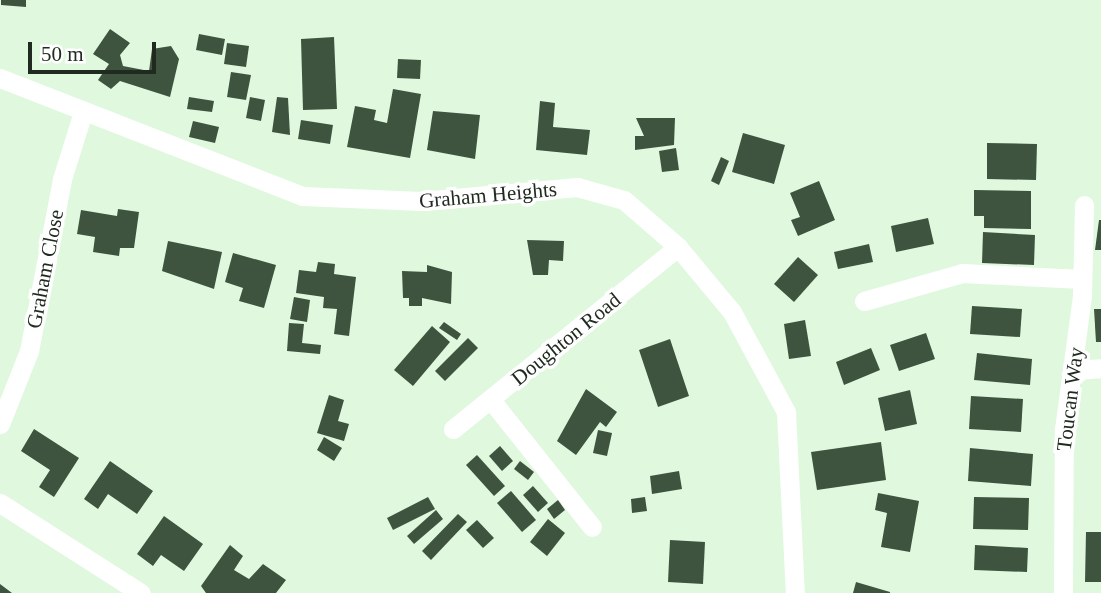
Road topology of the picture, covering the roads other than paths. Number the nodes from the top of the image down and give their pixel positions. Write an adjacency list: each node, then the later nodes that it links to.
1 (0, 78): 2 (street, Graham Heights)
2 (83, 112): 4 (street, Graham Heights); 10 (street, Graham Close)
3 (1084, 205): 5 (street, Toucan Way)
4 (678, 247): 9 (street, Doughton Road); 15 (street, Graham Heights)
5 (1082, 279): 6 (street); 8 (street, Toucan Way)
6 (864, 301)
7 (1101, 368): 8 (street)
8 (1074, 370): 16 (street, Toucan Way)
9 (491, 400): 11 (street, Doughton Road); 13 (street)
10 (0, 424)
11 (453, 429)
12 (0, 503): 14 (street)
13 (592, 527)
14 (141, 593)
15 (795, 593)
16 (1063, 593)

